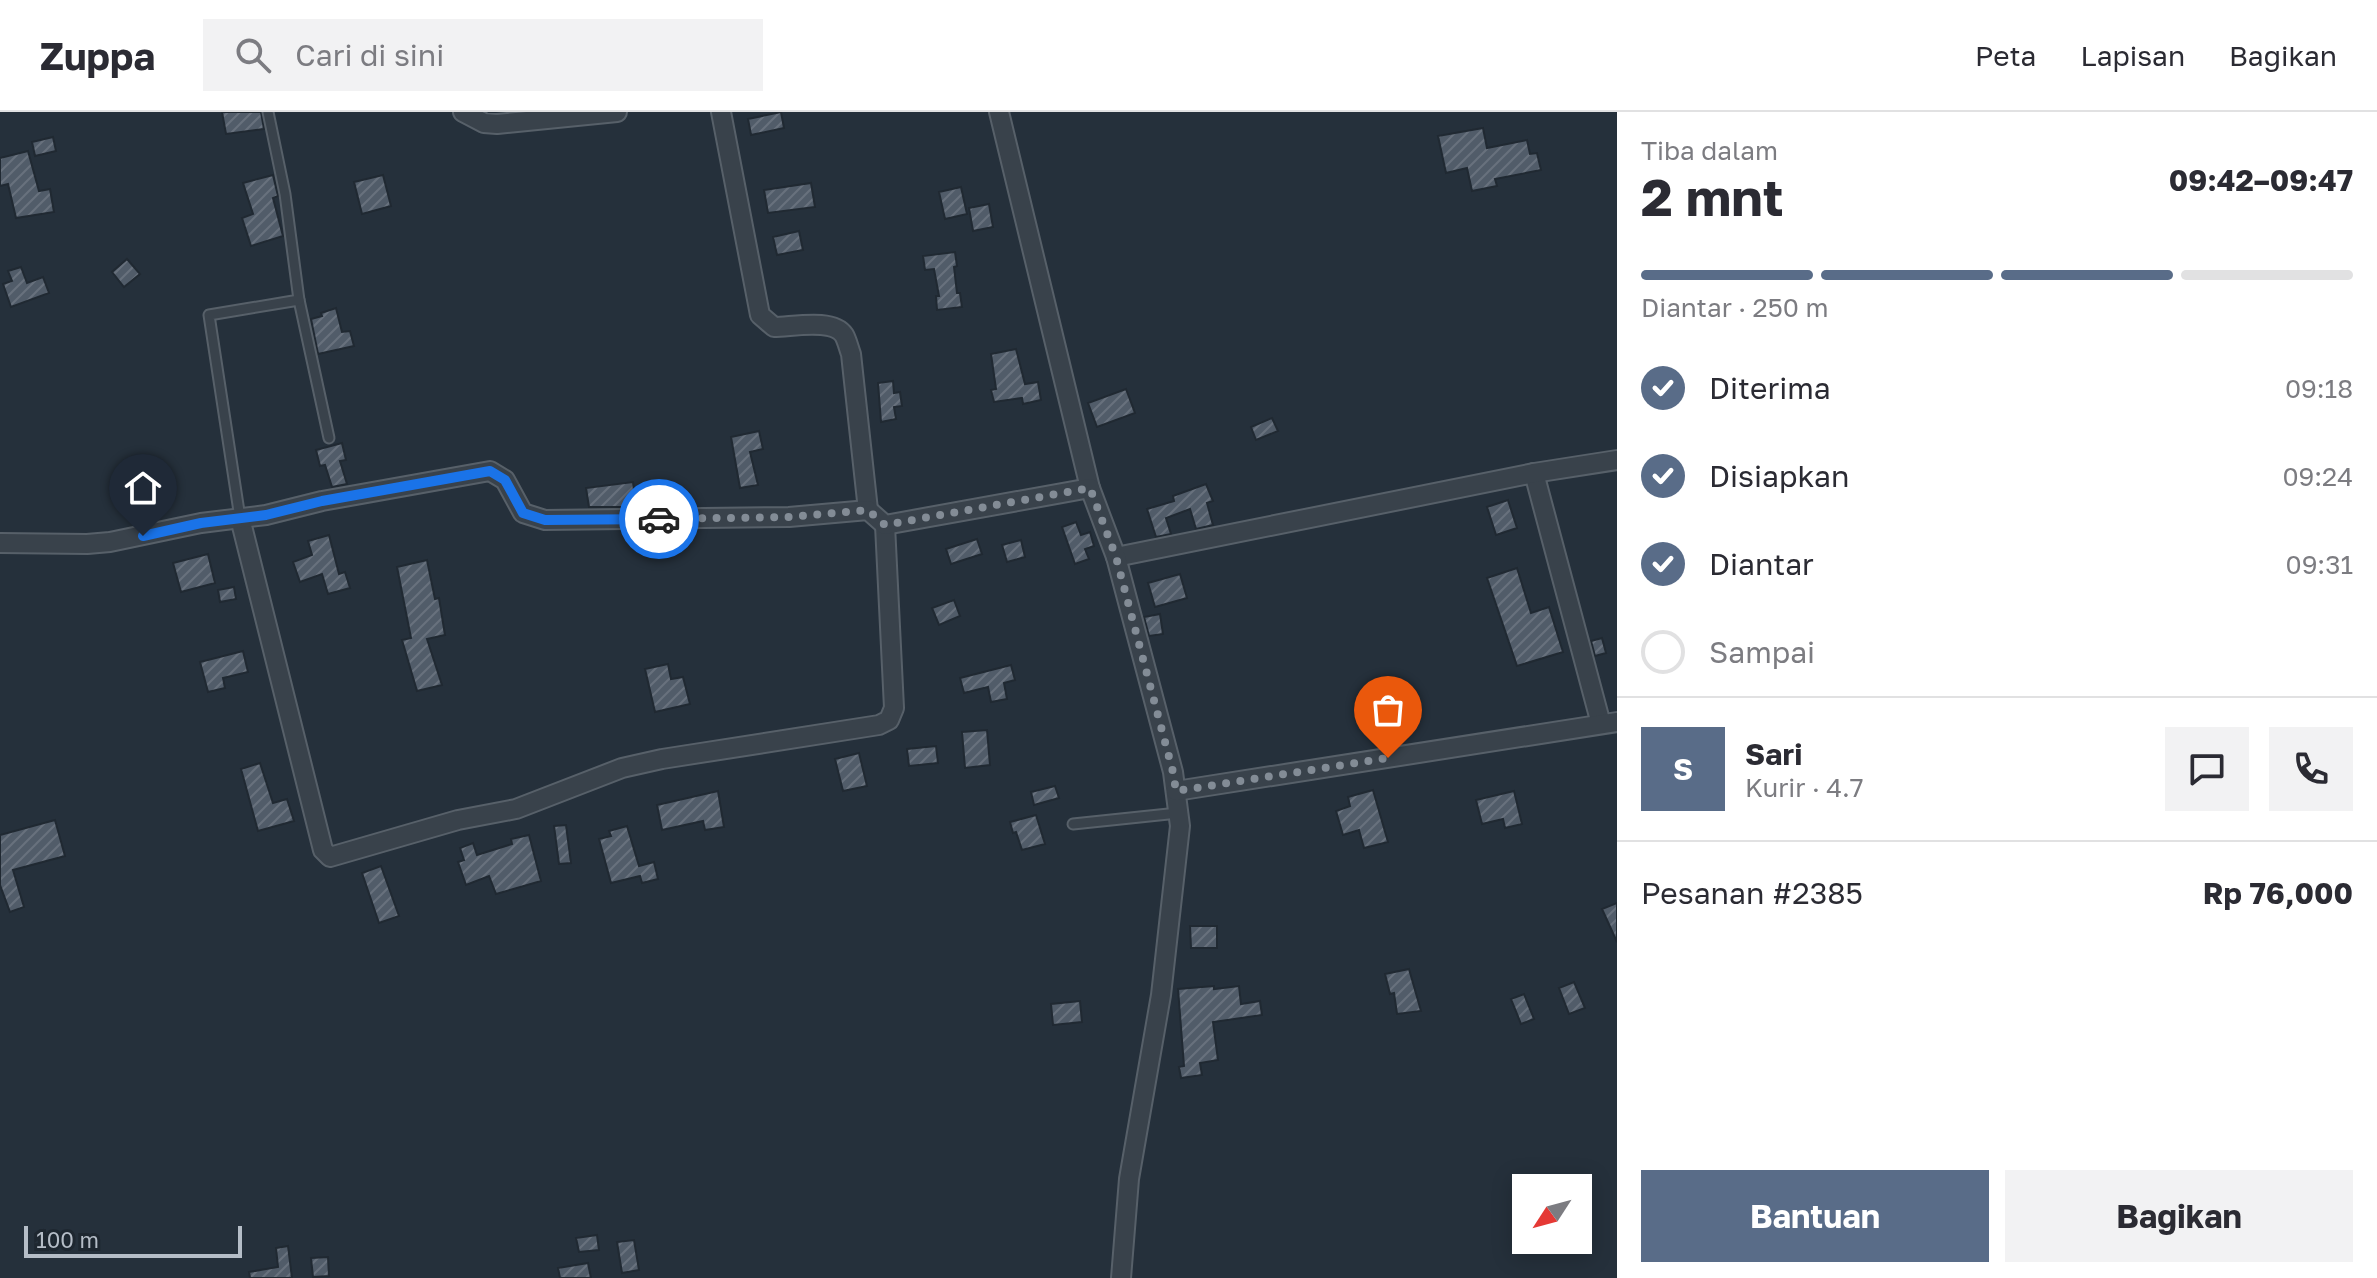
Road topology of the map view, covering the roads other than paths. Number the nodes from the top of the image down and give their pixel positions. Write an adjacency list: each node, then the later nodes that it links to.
1 (268, 112): 6 (lane)
2 (463, 112): 5 (street)
3 (721, 112): 11 (street)
4 (999, 112): 10 (street)
5 (605, 113)
6 (299, 300): 7 (lane); 12 (lane)
7 (329, 438)
8 (1617, 460): 9 (street)
9 (1534, 473): 15 (street); 16 (street)
10 (1090, 488): 13 (street); 15 (street)
11 (868, 510): 12 (street); 13 (street)
12 (240, 518): 13 (street); 14 (street)
13 (885, 525)
14 (0, 543)
15 (1116, 557): 17 (street)
16 (1609, 723): 17 (street)
17 (1176, 791): 18 (street)
18 (1178, 813): 19 (lane); 20 (street)
19 (1073, 824)
20 (1121, 1278)

